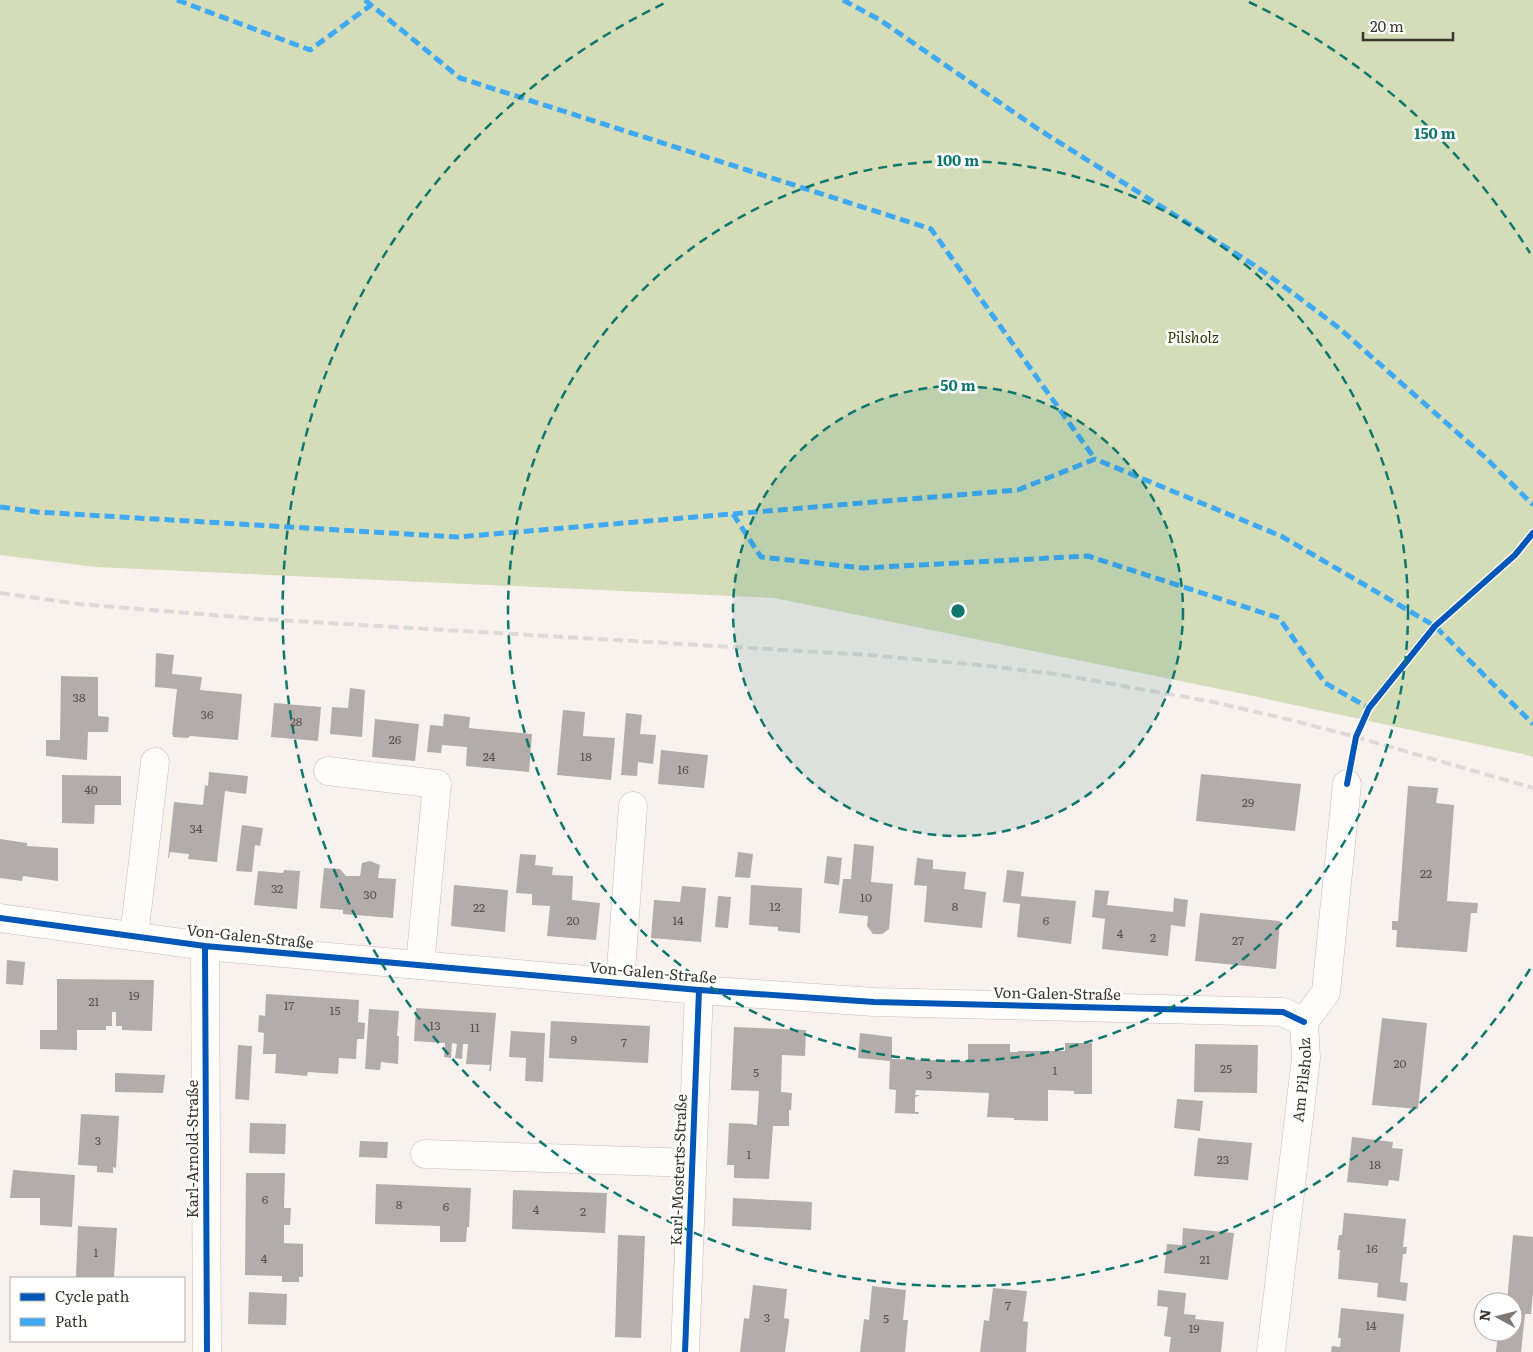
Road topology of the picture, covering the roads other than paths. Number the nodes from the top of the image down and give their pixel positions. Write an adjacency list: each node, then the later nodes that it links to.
1 (155, 762): 6 (street)
2 (328, 771): 8 (street)
3 (1347, 784): 11 (street, Am Pilsholz)
4 (632, 806): 9 (street, Von-Galen-Straße)
5 (0, 918): 6 (street, Von-Galen-Straße)
6 (134, 936): 7 (street, Von-Galen-Straße)
7 (205, 946): 8 (street, Von-Galen-Straße); 14 (street, Karl-Arnold-Straße)
8 (420, 965): 9 (street, Von-Galen-Straße)
9 (620, 983): 10 (street, Von-Galen-Straße)
10 (699, 990): 11 (street, Von-Galen-Straße); 13 (street, Karl-Mosterts-Straße)
11 (1304, 1022): 16 (street, Am Pilsholz)
12 (425, 1154): 13 (street, Karl-Mosterts-Straße)
13 (692, 1162): 15 (street, Karl-Mosterts-Straße)
14 (207, 1352)
15 (685, 1352)
16 (1271, 1352)

